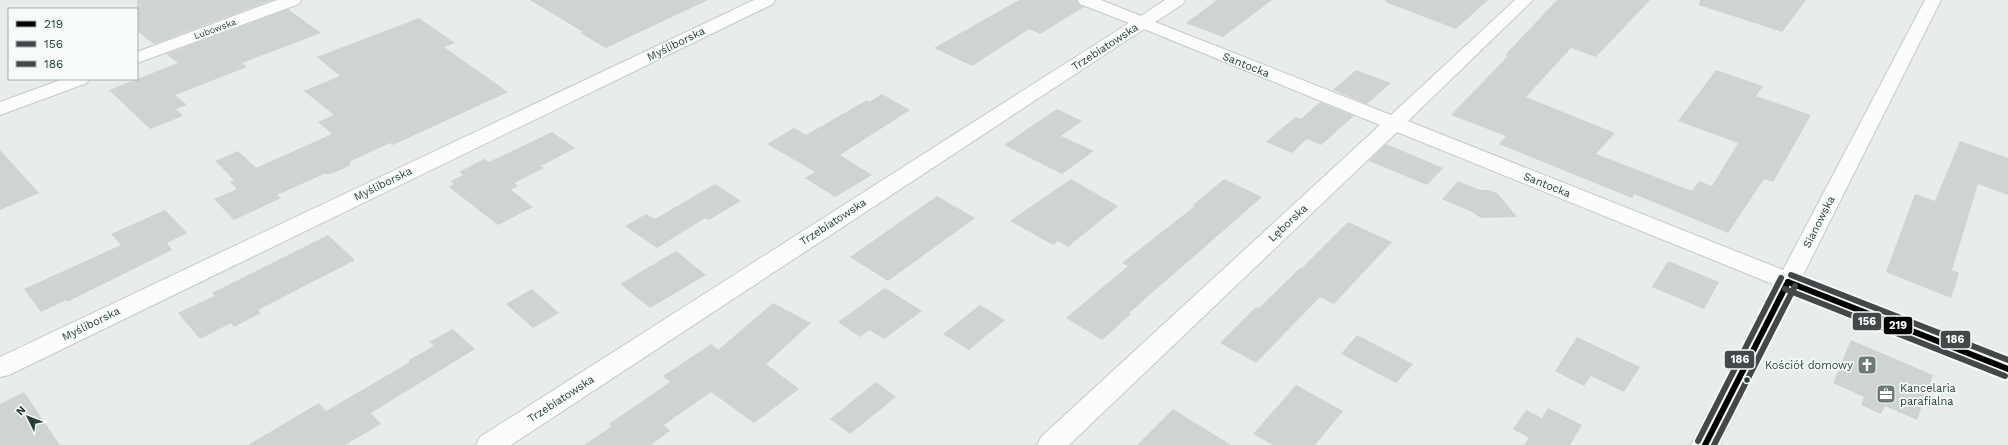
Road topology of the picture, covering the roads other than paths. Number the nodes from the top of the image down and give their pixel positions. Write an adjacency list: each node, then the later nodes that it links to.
1 (293, 0): 8 (street, Lubowska)
2 (767, 0): 13 (street, Myśliborska)
3 (1086, 0): 7 (street, Santocka)
4 (1177, 0): 7 (street, Trzebiatowska)
5 (1526, 0): 11 (street, Lęborska)
6 (1933, 0): 12 (street, Sianowska)
7 (1142, 23): 11 (street, Santocka); 15 (street, Trzebiatowska)
8 (138, 58)
9 (77, 80): 10 (street)
10 (0, 109)
11 (1394, 124): 12 (street, Santocka); 16 (street, Lęborska)
12 (1788, 282): 14 (street, Santocka); 17 (street, Sianowska)
13 (0, 368)
14 (2008, 369)
15 (490, 445)
16 (1051, 445)
17 (1705, 445)

